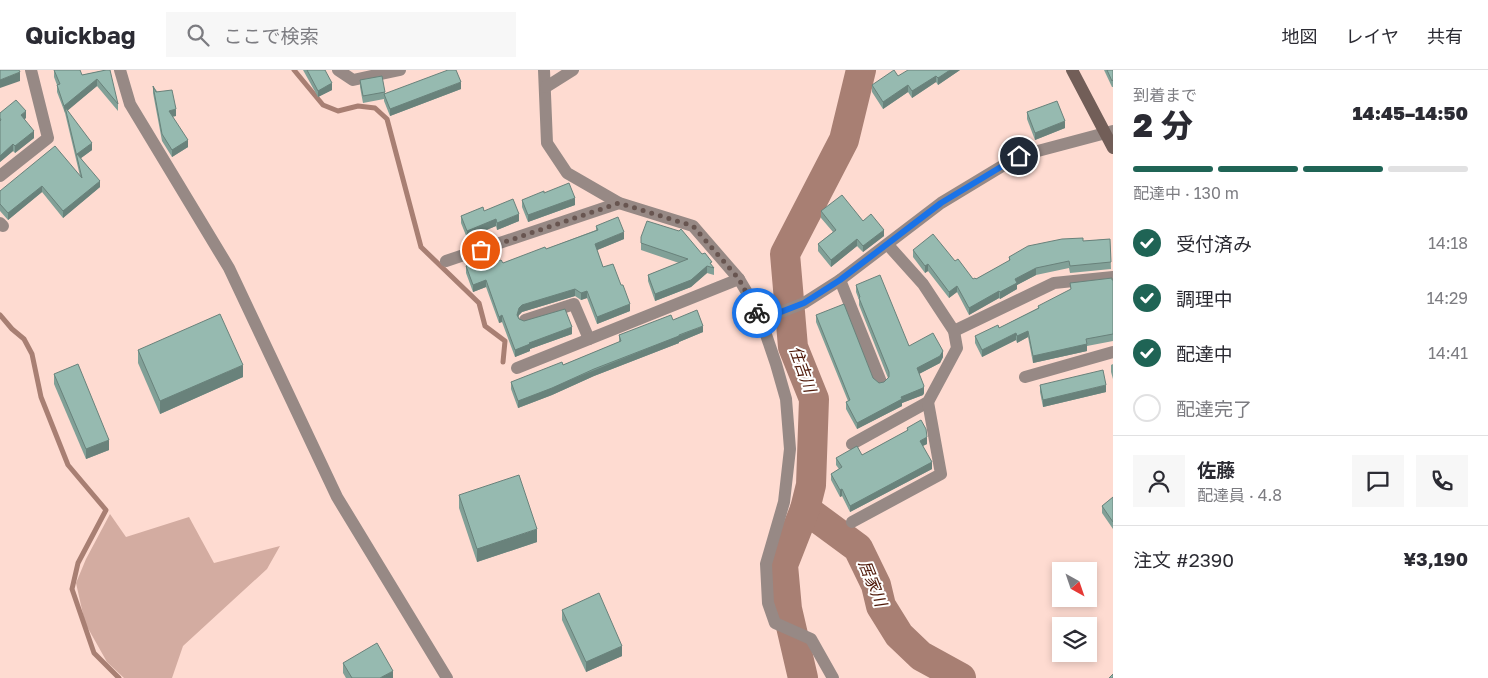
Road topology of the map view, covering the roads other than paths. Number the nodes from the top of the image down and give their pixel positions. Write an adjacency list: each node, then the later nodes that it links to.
1 (31, 70): 11 (street)
2 (120, 70): 29 (street)
3 (338, 70): 4 (street)
4 (400, 70)
5 (544, 70): 8 (street)
6 (573, 70): 8 (street)
7 (1072, 70): 9 (street)
8 (546, 87): 12 (street)
9 (1108, 131): 10 (street); 13 (street)
10 (1113, 148)
11 (0, 176)
12 (619, 203): 14 (street); 16 (street)
13 (888, 245): 17 (street); 20 (street)
14 (446, 261)
15 (1113, 276): 20 (street)
16 (739, 279): 19 (street); 21 (street)
17 (840, 280): 19 (street); 25 (street)
18 (525, 320): 21 (street)
19 (760, 320): 30 (street)
20 (954, 331): 26 (street)
21 (589, 339): 23 (street)
22 (1113, 352): 24 (street)
23 (517, 368)
24 (1026, 377)
25 (881, 382)
26 (928, 402): 27 (street); 28 (street)
27 (852, 444)
28 (852, 522)
29 (447, 678)
30 (833, 678)

